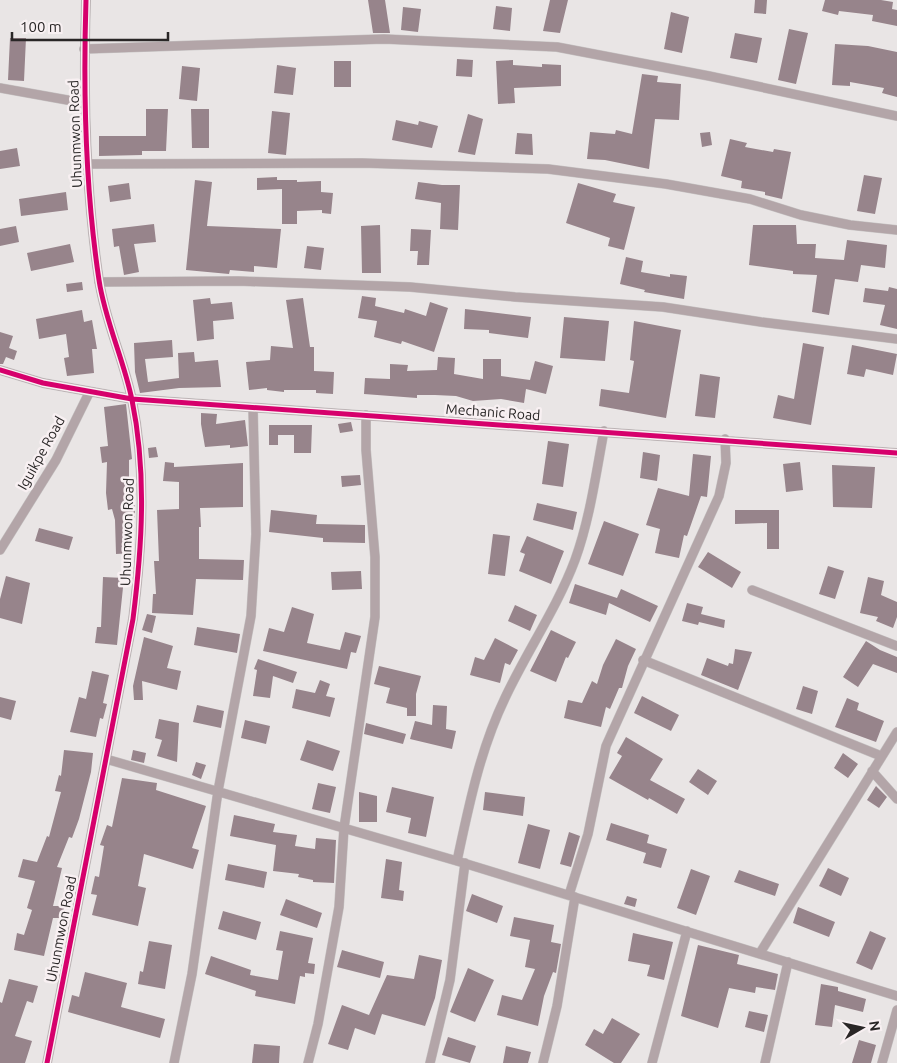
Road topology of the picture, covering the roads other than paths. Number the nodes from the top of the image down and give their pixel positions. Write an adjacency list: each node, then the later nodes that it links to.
1 (86, 0): 2 (street, Uhunmwon Road)
2 (84, 49): 4 (street, Uhunmwon Road); 5 (street)
3 (0, 88): 4 (street)
4 (84, 103): 6 (street, Uhunmwon Road)
5 (897, 116)
6 (86, 164): 7 (street); 8 (street, Uhunmwon Road)
7 (897, 230)
8 (99, 282): 9 (street); 12 (street, Uhunmwon Road)
9 (897, 339)
10 (1, 371): 11 (street, Mechanic Road)
11 (89, 393): 12 (street, Mechanic Road); 18 (street, Iguikpe Road)
12 (132, 399): 13 (street, Mechanic Road); 24 (street, Uhunmwon Road)
13 (253, 408): 14 (street, Mechanic Road); 26 (street)
14 (366, 415): 15 (street, Mechanic Road); 28 (street)
15 (604, 430): 16 (street, Mechanic Road); 29 (street)
16 (725, 440): 17 (street, Mechanic Road); 21 (street)
17 (897, 453)
18 (0, 550)
19 (752, 590): 20 (street)
20 (897, 646)
21 (643, 660): 23 (street); 30 (street)
22 (897, 732): 23 (street)
23 (881, 756): 25 (street)
24 (106, 759): 26 (street); 36 (street, Uhunmwon Road)
25 (872, 771): 27 (street); 32 (street)
26 (218, 791): 28 (street); 37 (street)
27 (897, 799)
28 (344, 828): 29 (street); 38 (street)
29 (461, 862): 30 (street); 39 (street)
30 (572, 896): 31 (street); 40 (street)
31 (687, 931): 32 (street); 41 (street)
32 (760, 953): 33 (street)
33 (788, 962): 34 (street); 42 (street)
34 (897, 996)
35 (897, 1010): 43 (street)
36 (47, 1063)
37 (174, 1063)
38 (308, 1063)
39 (430, 1063)
40 (543, 1063)
41 (652, 1063)
42 (765, 1063)
43 (882, 1063)

